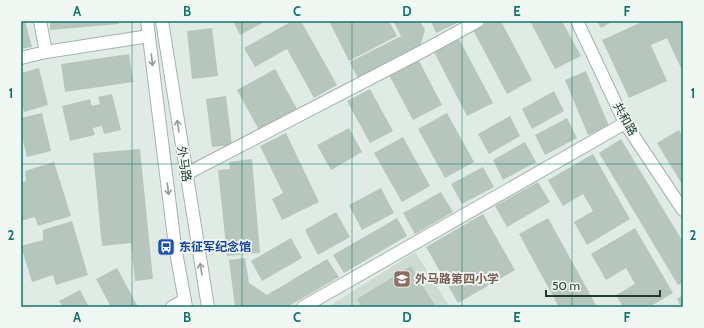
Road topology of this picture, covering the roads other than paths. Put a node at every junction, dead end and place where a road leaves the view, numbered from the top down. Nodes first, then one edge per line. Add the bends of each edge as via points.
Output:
1 (40, 21) edge
2 (147, 21) edge
3 (162, 21) edge
4 (478, 21) edge
5 (577, 21) edge
6 (149, 36) junction
7 (46, 52) junction
8 (21, 58) edge
9 (625, 123) junction
10 (186, 174) junction
11 (683, 210) edge
12 (186, 304) edge
13 (172, 307) edge
14 (208, 307) edge
15 (303, 307) edge

1 - 7 street
2 - 6 street, 外马路
10 -> 3 street, 外马路
4 - 10 street
5 - 9 street, 共和路
6 - 7 street
6 -> 12 street, 外马路 via 175,246
7 - 8 street
9 - 11 street, 共和路
9 - 15 street
14 -> 10 street, 外马路
12 - 13 street

